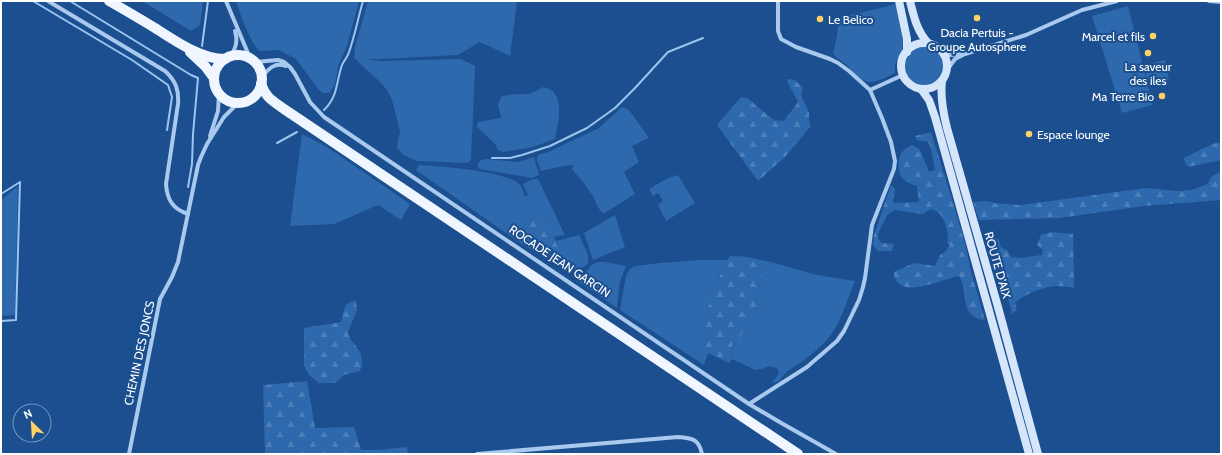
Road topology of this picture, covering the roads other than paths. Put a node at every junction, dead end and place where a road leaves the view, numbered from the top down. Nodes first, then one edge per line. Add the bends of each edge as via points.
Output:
1 (48, 1) edge
2 (109, 1) edge
3 (226, 1) edge
4 (778, 1) edge
5 (899, 1) edge
6 (910, 1) edge
7 (1117, 1) edge
8 (1209, 1) edge
9 (1221, 2) edge
10 (1098, 3) edge
11 (232, 17) junction
12 (179, 43) junction
13 (929, 44) junction
14 (941, 51) junction
15 (907, 52) junction
16 (965, 54) junction
17 (228, 57) junction
18 (252, 60) junction
19 (290, 67) junction
20 (947, 70) junction
21 (903, 75) junction
22 (214, 78) junction
23 (261, 80) junction
24 (942, 81) junction
25 (921, 89) junction
26 (870, 90) junction
27 (219, 94) junction
28 (243, 102) junction
29 (284, 109) junction
30 (207, 144) junction
31 (188, 214) junction
32 (750, 404) junction
33 (129, 454) edge
34 (477, 454) edge
35 (702, 454) edge
36 (798, 454) edge
37 (836, 454) edge
38 (1029, 454) edge
39 (1038, 454) edge

1 - 31 street via 165,71 175,82 178,104 166,184 168,198 175,208
2 - 12 main road
3 - 11 street
4 - 26 street via 778,31 781,39 796,48 838,63
5 - 15 main road via 907,39
6 - 13 main road via 916,26
7 - 10 street
8 - 9 street
10 - 16 street via 1026,35
11 - 17 street via 237,41
11 - 18 street
12 - 17 main road via 207,56 219,59
12 - 22 main road via 206,66
13 - 14 main road
13 - 15 main road via 913,46
14 - 16 street via 949,55
14 - 20 main road via 947,63
15 - 21 main road via 902,59
16 - 20 street via 955,59
17 - 18 main road via 238,55
17 - 22 main road via 217,67
18 - 19 street via 278,60
18 - 23 main road via 261,71
19 - 23 street via 273,66
19 - 32 street, ROCADE JEAN GARCIN via 310,102 324,117
20 - 24 main road
21 - 25 main road via 910,84
21 - 26 street
22 - 27 main road
23 - 28 main road via 258,91
23 - 29 main road via 264,93
24 - 25 main road via 932,88
24 - 39 main road, ROUTE D'AIX via 942,104 947,128
25 - 38 main road, ROUTE D'AIX via 929,100 935,117
26 - 32 street via 891,142 895,161 872,225 865,278 859,300 837,341 807,367
27 - 28 main road via 232,102
27 - 30 street, CHEMIN DES JONCS via 217,116
28 - 29 main road via 265,100
28 - 30 street, CHEMIN DES JONCS via 224,118
29 - 36 main road
30 - 31 street, CHEMIN DES JONCS via 198,165
31 - 33 street, CHEMIN DES JONCS via 175,271 160,298
32 - 37 street, ROCADE JEAN GARCIN
34 - 35 street via 678,437 694,439

